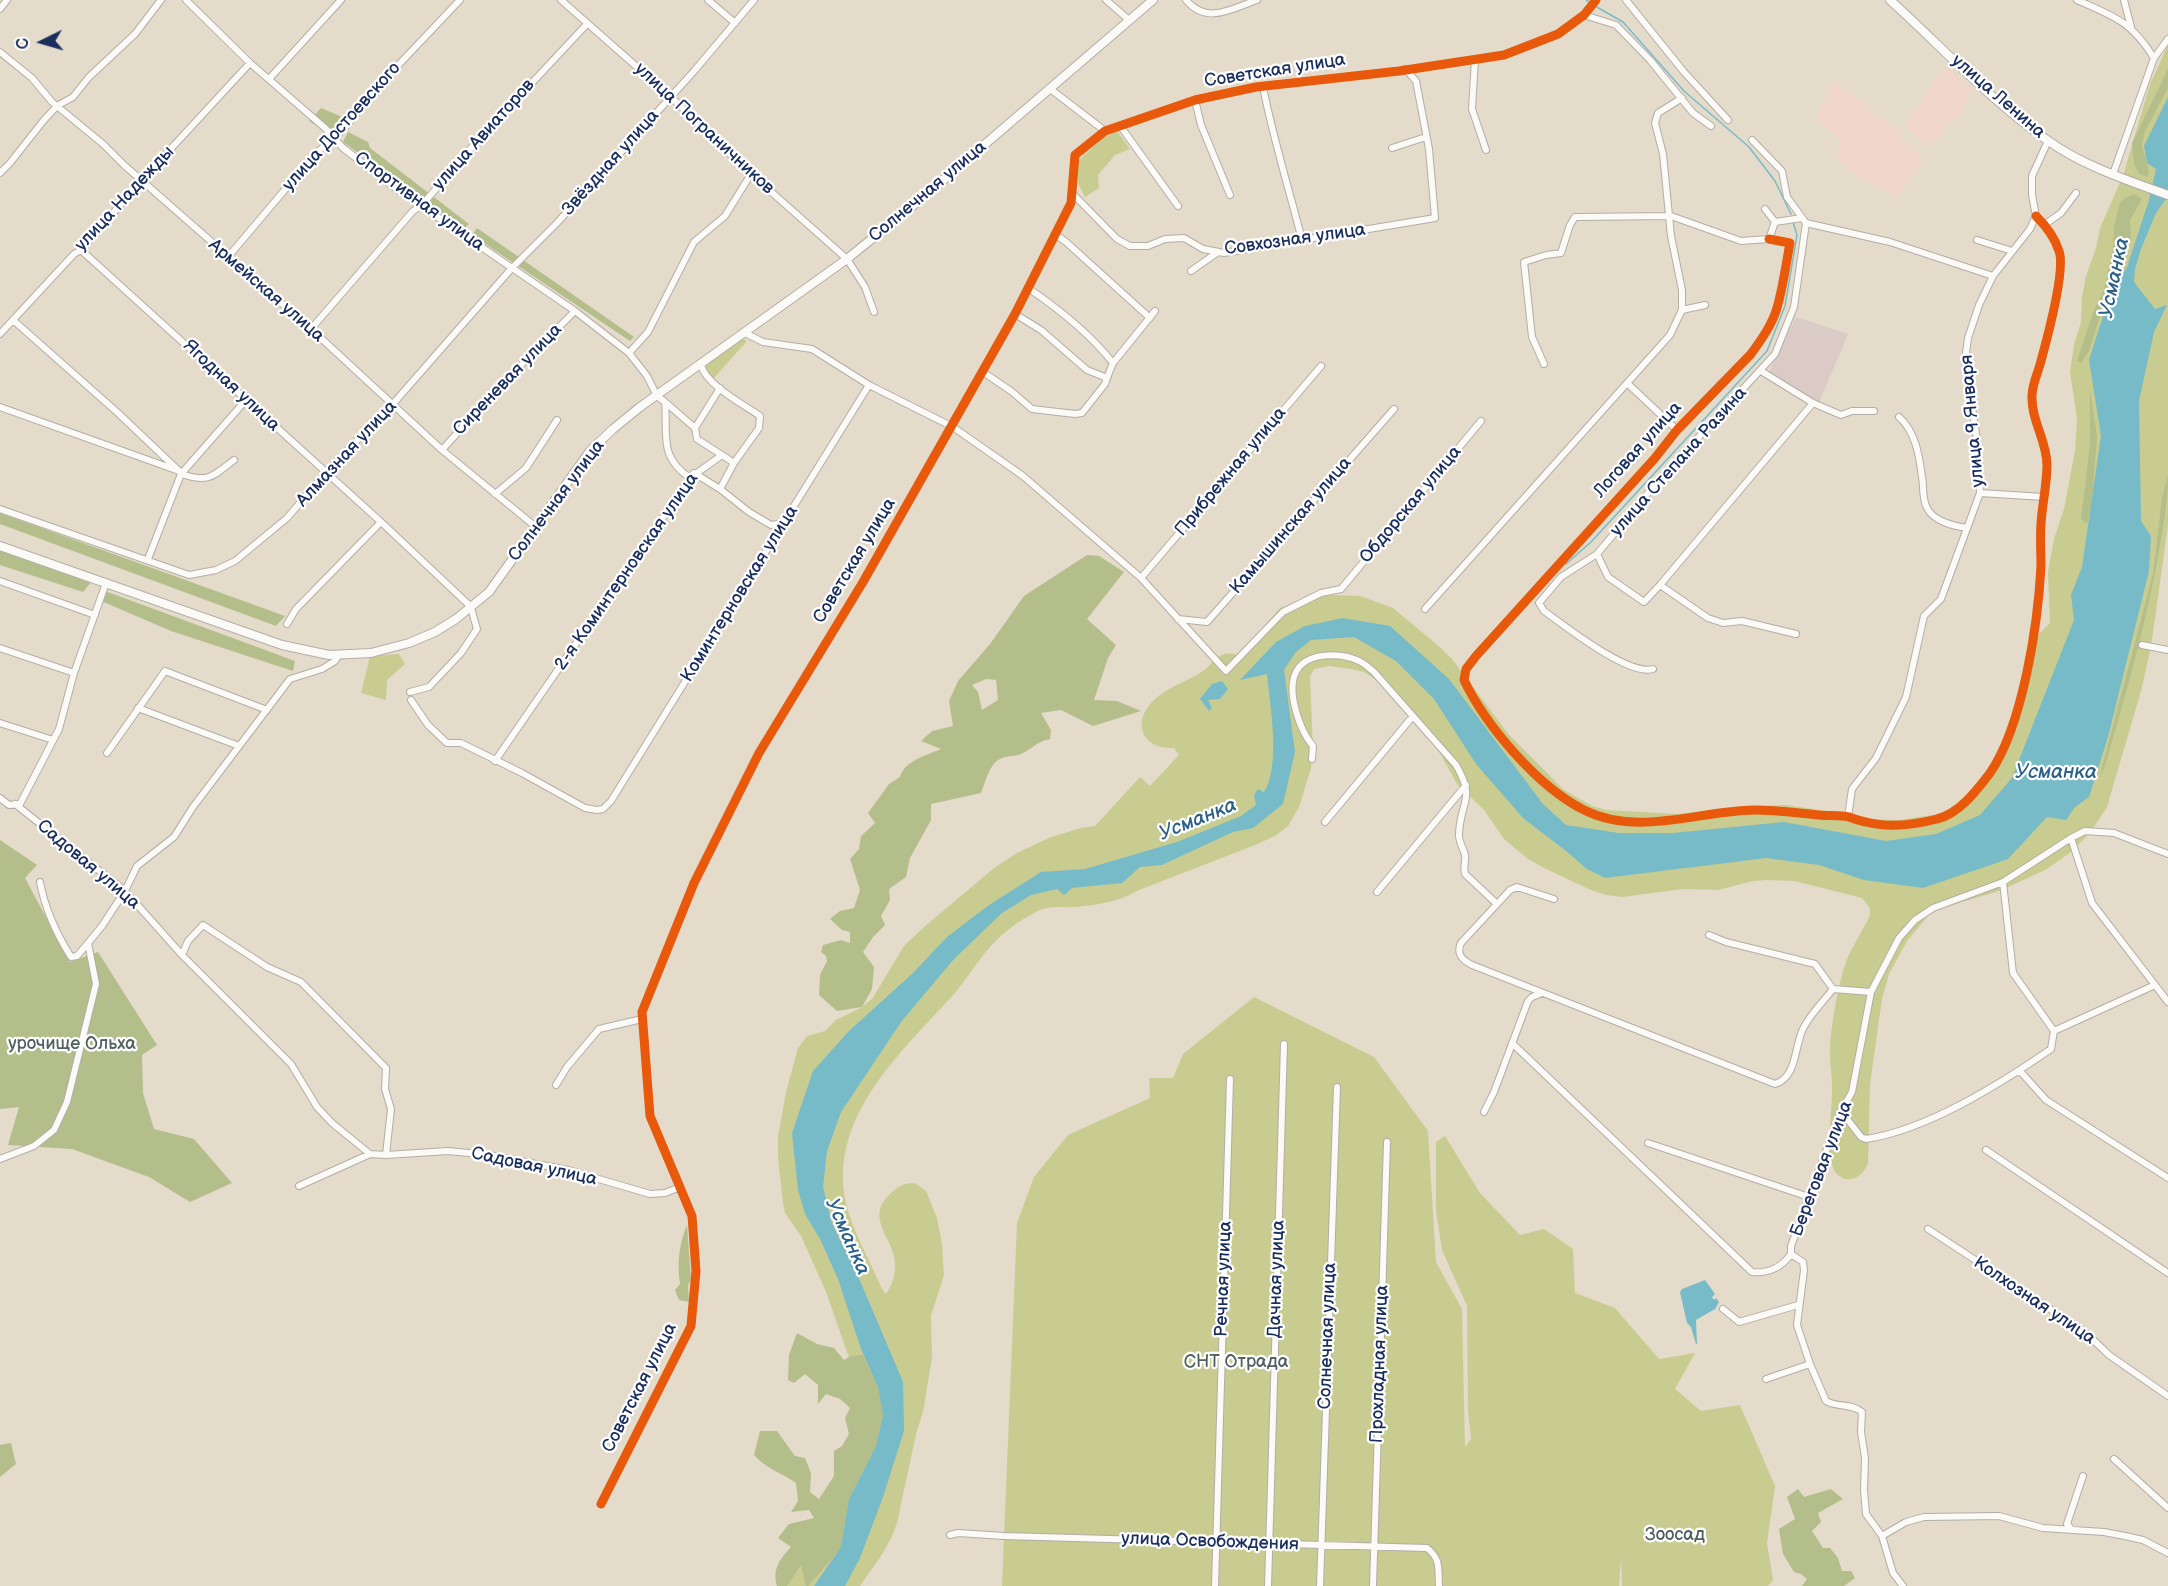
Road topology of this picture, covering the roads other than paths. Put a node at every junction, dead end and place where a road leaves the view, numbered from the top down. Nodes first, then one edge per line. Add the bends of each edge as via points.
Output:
1 (8, 0) edge
2 (161, 0) edge
3 (186, 0) edge
4 (340, 0) edge
5 (460, 0) edge
6 (561, 0) edge
7 (708, 0) edge
8 (754, 0) edge
9 (1106, 0) edge
10 (1153, 0) edge
11 (1186, 0) edge
12 (1257, 0) edge
13 (1596, 0) edge
14 (1626, 0) edge
15 (1890, 0) edge
16 (2077, 0) edge
17 (2124, 0) edge
18 (0, 9) edge
19 (1584, 15) junction
20 (1129, 20) junction
21 (735, 23) junction
22 (588, 24) junction
23 (2131, 27) junction
24 (2168, 39) edge
25 (0, 52) edge
26 (1475, 59) junction
27 (2154, 60) junction
28 (250, 63) junction
29 (1420, 68) junction
30 (1405, 69) junction
31 (269, 79) junction
32 (1416, 81) junction
33 (1263, 87) junction
34 (1049, 88) junction
35 (671, 97) junction
36 (1682, 98) junction
37 (1195, 100) junction
38 (57, 106) junction
39 (1728, 120) dead end
40 (1711, 126) dead end
41 (1121, 127) junction
42 (1105, 131) junction
43 (1426, 137) junction
44 (333, 138) junction
45 (1752, 140) dead end
46 (2048, 141) junction
47 (1392, 148) dead end
48 (1486, 150) dead end
49 (0, 173) edge
50 (751, 174) junction
51 (2116, 175) junction
52 (142, 180) junction
53 (1072, 193) junction
54 (2076, 193) dead end
55 (1230, 195) dead end
56 (2168, 195) edge
57 (422, 206) junction
58 (1178, 206) dead end
59 (1765, 210) dead end
60 (1671, 216) junction
61 (2036, 216) junction
62 (1804, 221) junction
63 (1775, 222) junction
64 (2044, 225) junction
65 (1055, 234) junction
66 (1769, 239) junction
67 (1302, 240) junction
68 (1977, 240) dead end
69 (1203, 249) junction
70 (81, 250) junction
71 (1218, 252) junction
72 (2012, 252) junction
73 (228, 257) junction
74 (847, 259) junction
75 (1204, 262) junction
76 (511, 269) junction
77 (1191, 271) dead end
78 (1993, 276) junction
79 (1028, 288) junction
80 (1705, 305) dead end
81 (1682, 310) junction
82 (575, 311) junction
83 (1155, 311) dead end
84 (874, 312) dead end
85 (1015, 314) junction
86 (1150, 318) junction
87 (13, 320) junction
88 (311, 329) junction
89 (744, 333) junction
90 (0, 334) edge
91 (629, 353) junction
92 (1113, 363) junction
93 (1544, 364) dead end
94 (701, 365) junction
95 (1321, 366) dead end
96 (1761, 371) junction
97 (983, 372) junction
98 (1107, 378) junction
99 (1627, 383) junction
100 (868, 385) junction
101 (720, 388) junction
102 (657, 396) junction
103 (246, 400) junction
104 (665, 402) junction
105 (1813, 403) junction
106 (392, 405) junction
107 (0, 407) edge
108 (1394, 409) dead end
109 (1874, 411) dead end
110 (1899, 417) dead end
111 (557, 420) dead end
112 (1481, 421) dead end
113 (953, 427) junction
114 (695, 428) junction
115 (1677, 430) junction
116 (442, 450) junction
117 (722, 454) junction
118 (234, 460) dead end
119 (734, 463) junction
120 (180, 473) junction
121 (327, 474) junction
122 (692, 475) junction
123 (720, 489) junction
124 (1980, 493) junction
125 (495, 494) junction
126 (2044, 496) junction
127 (0, 509) edge
128 (381, 522) junction
129 (784, 523) junction
130 (536, 527) junction
131 (1967, 528) junction
132 (0, 546) edge
133 (1597, 554) junction
134 (148, 559) junction
135 (1141, 578) junction
136 (0, 581) edge
137 (106, 583) junction
138 (1660, 585) junction
139 (471, 608) junction
140 (1425, 609) dead end
141 (95, 615) junction
142 (1177, 619) junction
143 (287, 624) dead end
144 (1796, 634) dead end
145 (2142, 645) dead end
146 (0, 648) edge
147 (2168, 650) edge
148 (338, 656) junction
149 (1653, 669) dead end
150 (74, 673) junction
151 (410, 692) dead end
152 (411, 700) dead end
153 (138, 708) junction
154 (267, 710) junction
155 (1413, 716) junction
156 (0, 723) edge
157 (53, 740) junction
158 (239, 746) junction
159 (107, 753) dead end
160 (1312, 759) dead end
161 (495, 761) junction
162 (1466, 785) junction
163 (0, 798) edge
164 (15, 804) junction
165 (1848, 817) junction
166 (1325, 822) dead end
167 (2071, 838) junction
168 (2168, 854) edge
169 (40, 882) dead end
170 (2003, 882) junction
171 (125, 891) junction
172 (1377, 892) dead end
173 (1554, 899) dead end
174 (1497, 904) junction
175 (1709, 935) dead end
176 (88, 942) junction
177 (182, 955) junction
178 (2155, 985) junction
179 (1833, 989) junction
180 (1871, 992) junction
181 (1542, 993) junction
182 (2168, 1002) edge
183 (642, 1019) junction
184 (2054, 1031) junction
185 (1512, 1043) junction
186 (1284, 1044) dead end
187 (2020, 1071) junction
188 (1230, 1079) dead end
189 (556, 1084) dead end
190 (1336, 1087) dead end
191 (1841, 1111) junction
192 (1484, 1112) dead end
193 (1387, 1142) dead end
194 (1648, 1143) dead end
195 (1986, 1150) dead end
196 (370, 1154) junction
197 (386, 1155) junction
198 (0, 1159) edge
199 (2168, 1178) edge
200 (299, 1186) dead end
201 (680, 1187) junction
202 (1809, 1197) junction
203 (1928, 1229) dead end
204 (1791, 1254) junction
205 (2168, 1273) edge
206 (1798, 1305) junction
207 (1723, 1309) dead end
208 (1810, 1364) junction
209 (1766, 1379) dead end
210 (2168, 1396) edge
211 (2114, 1459) dead end
212 (2083, 1476) dead end
213 (601, 1504) dead end
214 (2168, 1508) edge
215 (2072, 1530) junction
216 (950, 1535) dead end
217 (1882, 1536) junction
218 (1216, 1542) junction
219 (1269, 1543) junction
220 (1322, 1545) junction
221 (1374, 1546) junction
222 (2168, 1553) edge
223 (1215, 1586) edge
224 (1268, 1586) edge
225 (1320, 1586) edge
226 (1373, 1586) edge
227 (1439, 1586) edge
228 (1904, 1586) edge

1 - 18 street
2 - 38 street via 135,34 73,97
3 - 28 street, Спортивная улица
4 - 31 street
5 - 44 street, улица Достоевского
6 - 22 street, улица Пограничников
7 - 21 street
8 - 21 street, Звёздная улица
9 - 20 street
10 - 20 street, Солнечная улица
11 - 12 street via 1197,11 1213,15
13 - 19 street, Советская улица
14 - 39 street
15 - 46 main road, улица Ленина via 1987,91
16 - 23 street
17 - 23 street
19 - 26 street, Советская улица via 1558,34 1504,55
19 - 36 street via 1616,25
20 - 34 street, Солнечная улица
21 - 35 street, Звёздная улица
22 - 35 street, улица Пограничников
22 - 57 street, улица Авиаторов
23 - 27 street
24 - 27 street
25 - 38 street, Армейская улица via 32,78
26 - 29 street, Советская улица
26 - 48 street via 1472,109
27 - 51 street
28 - 31 street, Спортивная улица
28 - 52 street, улица Надежды
29 - 30 street, Советская улица
29 - 32 street
30 - 32 street
30 - 33 street, Советская улица
31 - 44 street, Спортивная улица
32 - 43 street
33 - 37 street, Советская улица
33 - 67 street
34 - 42 street
34 - 74 street, Солнечная улица
35 - 50 street, улица Пограничников
35 - 76 street, Звёздная улица via 557,224
36 - 40 street via 1693,113
36 - 60 street via 1658,113 1655,123
37 - 41 street, Советская улица
37 - 55 street via 1201,125
38 - 49 street
38 - 52 street, Армейская улица
41 - 42 street, Советская улица
41 - 58 street
42 - 53 street, Советская улица via 1075,155
43 - 47 street
43 - 67 street, Совхозная улица via 1435,218
44 - 57 street, Спортивная улица
44 - 73 street, улица Достоевского
45 - 62 street via 1782,171 1787,197
46 - 51 main road, улица Ленина
46 - 61 street via 2032,176
50 - 74 street, улица Пограничников
50 - 91 street via 725,216 694,242 648,332
51 - 56 main road, улица Ленина
52 - 70 street, улица Надежды
52 - 73 street, Армейская улица
53 - 65 street, Советская улица
53 - 69 street, Совхозная улица via 1117,239 1130,246 1184,238
54 - 64 street via 2061,213
57 - 76 street, Спортивная улица
57 - 88 street, улица Авиаторов via 413,211
59 - 63 street
60 - 66 street via 1741,241
60 - 81 street
60 - 93 street via 1575,217 1561,253 1524,262 1532,337
61 - 64 street
61 - 72 street, улица 9 Января
62 - 63 street
62 - 78 street via 1890,242
62 - 96 street, улица Степана Разина via 1794,307 1775,354
63 - 66 street
64 - 126 street via 2060,251 2061,268 2032,392 2032,408 2047,462
65 - 79 street, Советская улица
65 - 86 street
66 - 115 street, Логовая улица via 1790,243 1777,309 1768,329 1751,354
67 - 71 street, Совхозная улица
68 - 72 street
69 - 71 street, Совхозная улица
69 - 75 street
70 - 87 street, улица Надежды
70 - 103 street, Ягодная улица
71 - 75 street
72 - 78 street, улица 9 Января
73 - 88 street, Армейская улица
74 - 84 street, улица Пограничников via 865,287
74 - 89 street, Солнечная улица
75 - 77 street
76 - 82 street, Спортивная улица
76 - 106 street, Алмазная улица
78 - 124 street, улица 9 Января via 1979,305 1965,360
79 - 85 street, Советская улица
79 - 92 street
80 - 81 street
81 - 99 street via 1670,335
82 - 91 street, Спортивная улица
82 - 116 street, Сиреневая улица
83 - 86 street
85 - 97 street, Советская улица
85 - 98 street via 1088,370
86 - 92 street
87 - 90 street, улица Надежды
87 - 120 street
88 - 106 street, Армейская улица
89 - 94 street, Солнечная улица
89 - 100 street via 763,342 812,349
91 - 102 street, Спортивная улица
92 - 98 street
94 - 101 street
94 - 102 street, Солнечная улица
95 - 135 street, Прибрежная улица
96 - 105 street, улица Степана Разина
96 - 133 street, улица Степана Разина via 1653,487
97 - 98 street via 1032,409 1075,414 1082,412
97 - 113 street, Советская улица
99 - 115 street
99 - 140 street
100 - 113 street
100 - 129 street, Коминтерновская улица
101 - 114 street
101 - 119 street via 760,416 759,428
102 - 104 street
102 - 130 street, Солнечная улица via 625,418 590,451
103 - 120 street
103 - 121 street, Ягодная улица
104 - 114 street
104 - 122 street via 669,458 676,468
105 - 109 street, улица Степана Разина via 1840,415
105 - 138 street, улица Степана Разина
106 - 116 street, Армейская улица
106 - 121 street, Алмазная улица
107 - 120 street
108 - 142 street, Камышинская улица via 1207,622
110 - 131 street via 1906,423 1918,450 1928,510 1948,525
111 - 125 street via 526,468
112 - 142 street, Обдорская улица via 1341,589 1321,593 1283,612 1226,671
113 - 135 street via 1023,476
113 - 183 street, Советская улица via 759,753 694,883
114 - 117 street via 697,439
115 - 165 street, Логовая улица via 1476,656 1464,680 1502,739 1555,792 1585,811 1626,823 1751,810
116 - 125 street, Армейская улица
117 - 119 street
117 - 122 street, 2-я Коминтерновская улица
118 - 120 street via 206,479
119 - 123 street
120 - 134 street
121 - 128 street, Ягодная улица
121 - 134 street, Алмазная улица via 287,518 235,561 216,570 189,575
122 - 123 street
122 - 161 street, 2-я Коминтерновская улица
123 - 129 street via 771,525
124 - 126 street
124 - 131 street, улица 9 Января
125 - 130 street, Армейская улица
126 - 165 street via 2035,624 2019,706 1992,770 1976,791 1941,818 1892,826
127 - 134 street, Алмазная улица
128 - 139 street, Ягодная улица
128 - 143 street via 296,609
129 - 161 street, Коминтерновская улица via 603,809 585,808
130 - 139 street, Солнечная улица via 489,592
131 - 165 street, улица 9 Января via 1941,600 1924,616 1905,697 1876,758 1852,789
132 - 137 street, Солнечная улица
133 - 138 street, улица Степана Разина via 1608,576 1644,602
133 - 149 street, улица Степана Разина via 1561,577 1539,603 1544,611 1595,647 1625,663
135 - 142 street
136 - 141 street
137 - 141 street
137 - 148 street, Солнечная улица via 282,645
138 - 144 street via 1708,618 1723,623 1742,621
139 - 148 street, Солнечная улица via 435,632 409,643 388,650
139 - 151 street via 477,629 461,653 429,687
141 - 150 street
145 - 147 street
146 - 150 street
148 - 154 street via 322,669 290,679
150 - 157 street
152 - 161 street via 428,725 447,743 461,743
153 - 154 street via 165,671
153 - 158 street
153 - 159 street
154 - 158 street
155 - 160 street via 1361,662 1346,656 1314,658 1296,671 1293,682 1298,719 1313,746
155 - 162 street via 1456,765
155 - 166 street
156 - 157 street
157 - 164 street via 20,804
158 - 171 street via 174,837 137,866
162 - 172 street
162 - 174 street via 1459,834 1465,874
163 - 164 street, Садовая улица via 9,805
164 - 171 street, Садовая улица
167 - 168 street, Береговая улица via 2085,831 2114,833
167 - 170 street, Береговая улица
167 - 178 street via 2092,903
169 - 176 street via 54,928 71,957 77,956
170 - 180 street, Береговая улица via 1933,908 1915,920 1899,938
170 - 184 street via 2013,973
171 - 176 street
171 - 177 street, Садовая улица
173 - 174 street via 1517,887
174 - 181 street via 1461,943 1459,954 1472,965
175 - 179 street via 1815,964
176 - 198 street via 96,984 68,1102 54,1130 34,1146
177 - 196 street, Садовая улица via 291,1064 317,1107 332,1123
177 - 197 street via 188,941 203,925 267,967 302,982 386,1068 385,1089 391,1109
178 - 182 street
178 - 184 street
179 - 180 street
179 - 181 street via 1803,1027 1787,1076 1775,1084
180 - 191 street, Береговая улица via 1852,1092
181 - 185 street via 1528,1001
183 - 189 street via 599,1029
183 - 201 street, Советская улица via 650,1116
184 - 187 street via 2051,1050
185 - 192 street
185 - 204 street via 1752,1272 1784,1264
186 - 219 street, Дачная улица
187 - 191 street via 1916,1125 1876,1137 1861,1137
187 - 199 street via 2046,1100
188 - 218 street, Речная улица
190 - 220 street, Солнечная улица
191 - 202 street, Береговая улица
193 - 221 street, Прохладная улица
194 - 202 street
195 - 205 street
196 - 197 street, Садовая улица
196 - 200 street, Садовая улица
197 - 201 street, Садовая улица via 448,1151 489,1155 568,1170 650,1194
201 - 213 street, Советская улица via 692,1216 696,1271 691,1326
202 - 204 street, Береговая улица
203 - 210 street, Колхозная улица via 2085,1332 2109,1355
204 - 206 street, Береговая улица via 1803,1262
206 - 207 street via 1739,1322
206 - 208 street, Береговая улица via 1797,1325
208 - 209 street
208 - 217 street via 1826,1401 1856,1406 1862,1412 1866,1514
211 - 214 street
212 - 215 street via 2067,1524
215 - 217 street via 2043,1528 1999,1516 1924,1517
215 - 222 street via 2143,1540
216 - 218 street, улица Освобождения
217 - 228 street via 1893,1573
218 - 219 street, улица Освобождения
218 - 223 street, Речная улица
219 - 220 street, улица Освобождения
219 - 224 street, Дачная улица
220 - 221 street, улица Освобождения
220 - 225 street, Солнечная улица
221 - 226 street, Прохладная улица
221 - 227 street, улица Освобождения via 1427,1548 1438,1563

